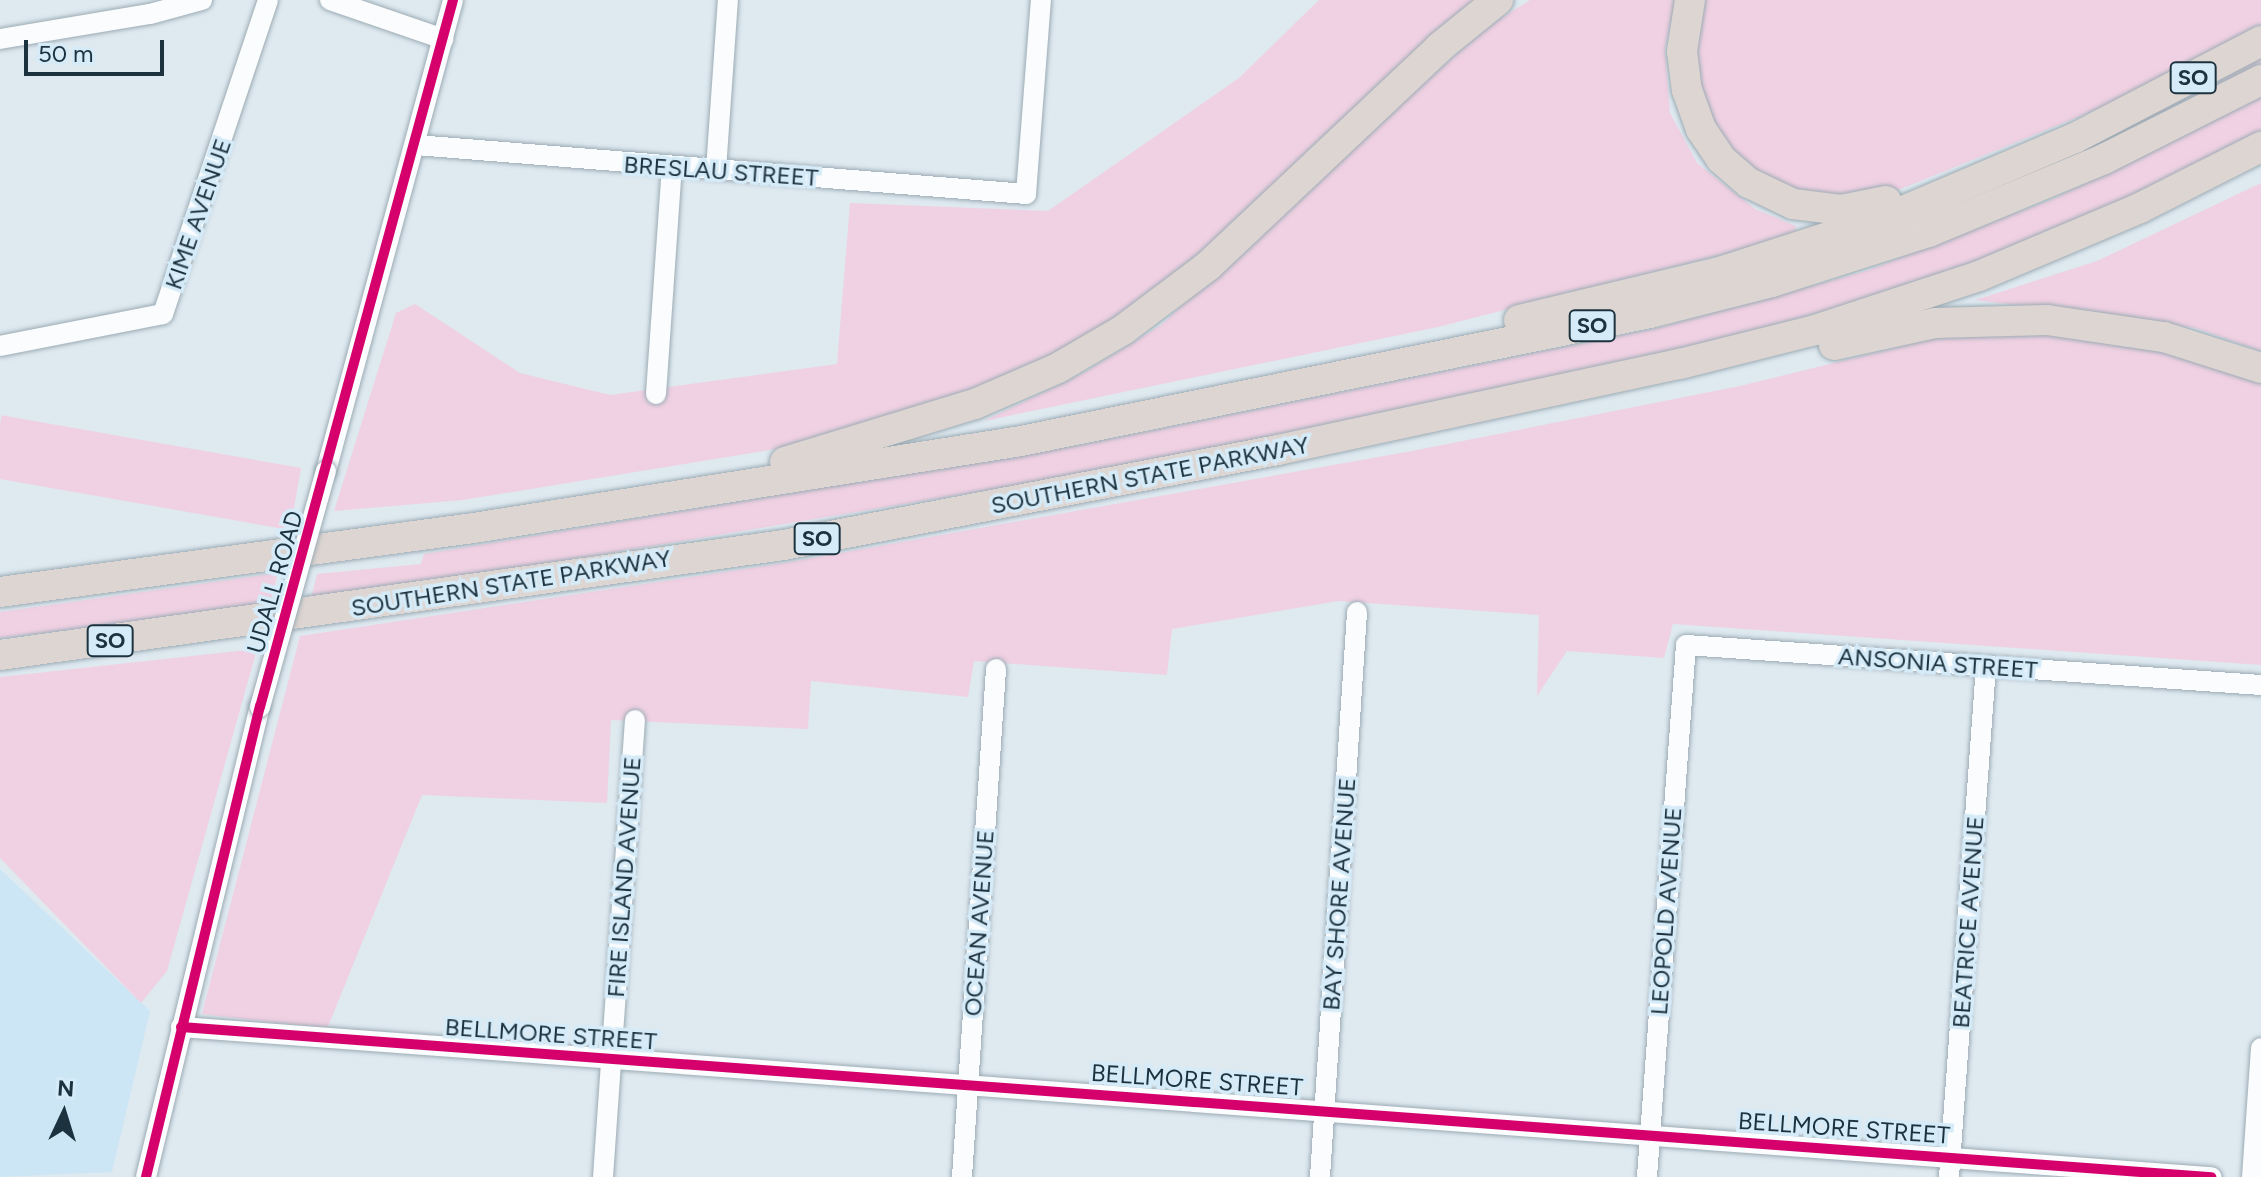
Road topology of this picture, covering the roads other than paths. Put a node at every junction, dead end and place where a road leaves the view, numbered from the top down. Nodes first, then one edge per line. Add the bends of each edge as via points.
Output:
1 (202, 0) edge
2 (268, 0) edge
3 (330, 0) edge
4 (453, 0) edge
5 (728, 0) edge
6 (1041, 0) edge
7 (1498, 0) edge
8 (1690, 0) edge
9 (0, 39) edge
10 (443, 39) junction
11 (2261, 41) edge
12 (2261, 80) edge
13 (2125, 114) junction
14 (416, 145) junction
15 (2261, 147) edge
16 (672, 167) junction
17 (716, 170) junction
18 (0, 346) edge
19 (2261, 368) edge
20 (1647, 371) junction
21 (656, 394) dead end
22 (889, 460) junction
23 (684, 495) junction
24 (0, 592) edge
25 (1357, 612) dead end
26 (1686, 645) joint
27 (0, 655) edge
28 (1986, 666) junction
29 (996, 669) dead end
30 (2261, 685) edge
31 (635, 720) dead end
32 (181, 1027) junction
33 (2261, 1048) edge
34 (611, 1059) junction
35 (968, 1084) junction
36 (1324, 1109) junction
37 (1650, 1134) junction
38 (1950, 1167) edge
39 (146, 1177) edge
40 (603, 1177) edge
41 (962, 1177) edge
42 (1320, 1177) edge
43 (1647, 1177) edge
44 (2211, 1177) edge
45 (2252, 1177) edge

1 - 9 street
2 - 18 street, KIME AVENUE via 163,314 110,329
3 - 10 street
4 - 10 street, UDALL ROAD
5 - 17 street
6 - 17 street, BRESLAU STREET via 1026,194
7 - 23 highway via 1440,47 1208,266 1102,343 1032,381 947,415
8 - 13 highway via 1682,61 1701,129 1735,173 1793,204 1825,210 1877,204
10 - 14 street, UDALL ROAD
11 - 13 highway, SO
12 - 22 highway, SO via 2019,197 1885,248 1761,285 1241,399
13 - 22 highway, SO via 1936,199 1709,275 1018,426
14 - 16 street, BRESLAU STREET
14 - 32 street, UDALL ROAD, bridge via 260,707
15 - 20 highway, SOUTHERN STATE PARKWAY / SO via 2119,218 1948,287 1815,330
16 - 17 street, BRESLAU STREET
16 - 21 street
19 - 20 highway via 2140,332 1990,319 1896,329 1781,359
20 - 27 highway, SOUTHERN STATE PARKWAY / SO via 1278,450 784,545
22 - 23 highway, SO
23 - 24 highway, SO
25 - 36 street, BAY SHORE AVENUE
26 - 28 street, ANSONIA STREET
26 - 37 street, LEOPOLD AVENUE
28 - 30 street, ANSONIA STREET
28 - 38 street, BEATRICE AVENUE
29 - 35 street, OCEAN AVENUE
31 - 34 street, FIRE ISLAND AVENUE
32 - 34 street, BELLMORE STREET
32 - 39 street, UDALL ROAD
33 - 45 street
34 - 35 street, BELLMORE STREET
34 - 40 street, FIRE ISLAND AVENUE
35 - 36 street, BELLMORE STREET
35 - 41 street, OCEAN AVENUE
36 - 37 street, BELLMORE STREET
36 - 42 street, BAY SHORE AVENUE
37 - 38 street, BELLMORE STREET
37 - 43 street, LEOPOLD AVENUE
38 - 44 street, BELLMORE STREET

